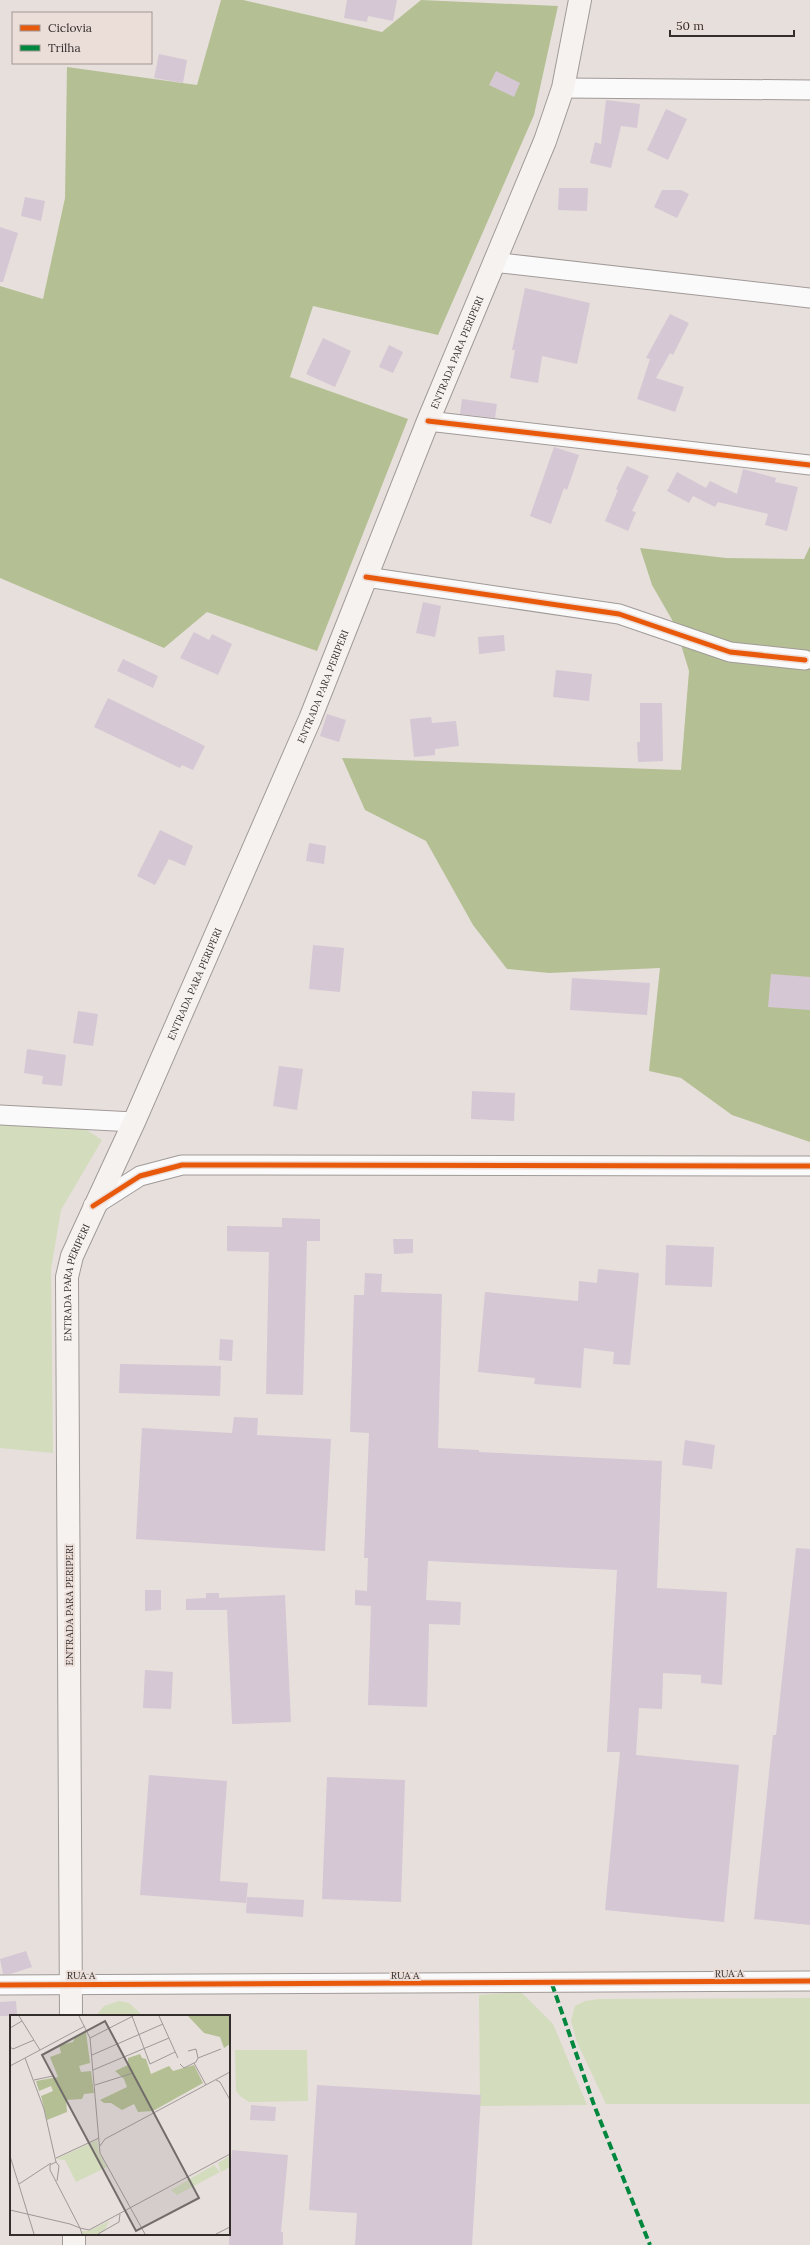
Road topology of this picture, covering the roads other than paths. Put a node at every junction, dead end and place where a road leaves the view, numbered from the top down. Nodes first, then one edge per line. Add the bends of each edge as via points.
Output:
1 (580, 0) edge
2 (563, 88) junction
3 (810, 90) edge
4 (493, 262) junction
5 (810, 298) edge
6 (428, 421) junction
7 (810, 465) edge
8 (366, 577) junction
9 (805, 660) dead end
10 (0, 1115) edge
11 (134, 1122) junction
12 (810, 1166) edge
13 (93, 1206) junction
14 (810, 1981) edge
15 (70, 1984) junction
16 (0, 1985) edge
17 (71, 2015) edge

1 - 2 main road, ENTRADA PARA PERIPERI
2 - 3 street
2 - 4 main road, ENTRADA PARA PERIPERI via 545,141
4 - 5 street
4 - 6 main road, ENTRADA PARA PERIPERI
6 - 7 street
6 - 8 main road, ENTRADA PARA PERIPERI
8 - 9 street via 619,614 730,652
8 - 11 main road, ENTRADA PARA PERIPERI via 310,719
10 - 11 street
11 - 13 main road, ENTRADA PARA PERIPERI
12 - 13 street via 182,1165 140,1176
13 - 15 main road, ENTRADA PARA PERIPERI via 72,1256 67,1278
14 - 15 street, RUA A
15 - 16 street, RUA A
15 - 17 main road, ENTRADA PARA PERIPERI

